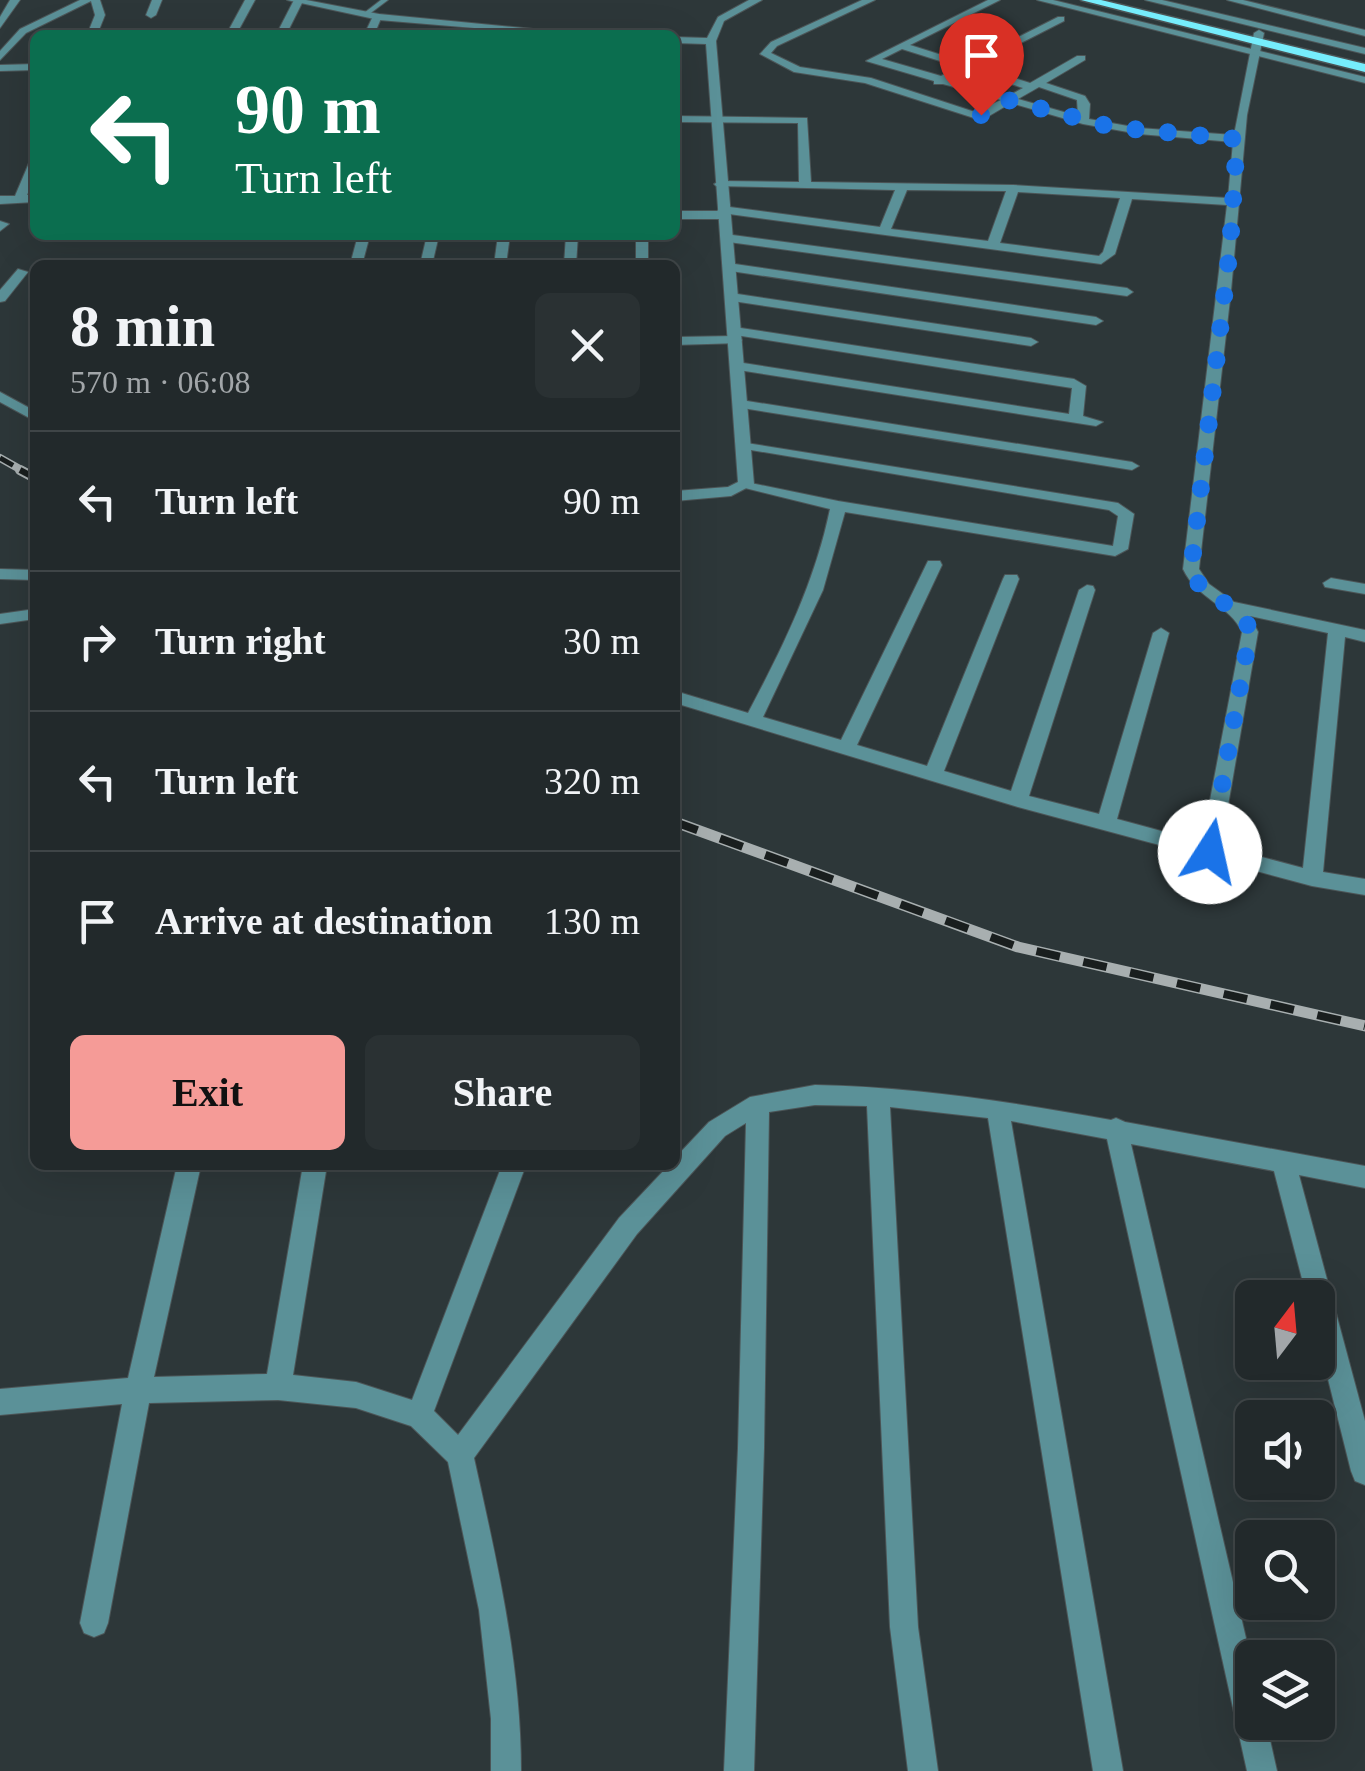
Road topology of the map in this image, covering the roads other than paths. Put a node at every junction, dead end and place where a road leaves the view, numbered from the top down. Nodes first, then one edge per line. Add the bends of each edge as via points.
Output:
1 (15, 0) edge
2 (87, 0) edge
3 (95, 0) edge
4 (157, 0) edge
5 (250, 0) edge
6 (295, 0) edge
7 (385, 0) edge
8 (757, 0) edge
9 (870, 0) edge
10 (996, 0) edge
11 (1042, 0) edge
12 (1087, 0) edge
13 (1122, 0) edge
14 (1150, 0) edge
15 (1211, 0) edge
16 (1232, 0) edge
17 (1187, 12) junction
18 (151, 14) dead end
19 (371, 15) junction
20 (1061, 19) dead end
21 (0, 26) edge
22 (94, 30) edge
23 (233, 30) edge
24 (283, 30) edge
25 (370, 30) edge
26 (481, 30) edge
27 (23, 31) junction
28 (1365, 33) edge
29 (680, 40) edge
30 (711, 41) junction
31 (1256, 42) junction
32 (902, 46) junction
33 (1362, 54) edge
34 (0, 57) edge
35 (1081, 58) dead end
36 (873, 60) junction
37 (969, 67) junction
38 (6, 68) edge
39 (1365, 68) edge
40 (837, 76) junction
41 (943, 80) junction
42 (1365, 80) edge
43 (0, 84) edge
44 (1034, 85) junction
45 (914, 94) junction
46 (1008, 100) junction
47 (716, 118) junction
48 (680, 119) edge
49 (1083, 121) junction
50 (1237, 139) junction
51 (30, 174) edge
52 (720, 184) junction
53 (805, 185) junction
54 (903, 186) junction
55 (1014, 188) junction
56 (1127, 195) junction
57 (30, 198) edge
58 (19, 199) junction
59 (0, 200) edge
60 (1231, 202) junction
61 (723, 212) junction
62 (680, 215) edge
63 (884, 231) junction
64 (725, 238) junction
65 (993, 246) junction
66 (728, 267) junction
67 (22, 272) dead end
68 (1127, 292) dead end
69 (731, 297) junction
70 (0, 298) edge
71 (1096, 321) dead end
72 (734, 336) junction
73 (680, 341) edge
74 (1031, 342) dead end
75 (737, 366) junction
76 (0, 396) edge
77 (741, 404) junction
78 (30, 414) edge
79 (1076, 419) junction
80 (1096, 422) dead end
81 (745, 445) junction
82 (1132, 466) dead end
83 (746, 484) junction
84 (680, 496) edge
85 (838, 506) junction
86 (934, 565) dead end
87 (0, 574) edge
88 (30, 576) edge
89 (1010, 579) dead end
90 (1331, 583) dead end
91 (1365, 589) edge
92 (1088, 590) dead end
93 (1224, 604) junction
94 (30, 615) edge
95 (0, 618) edge
96 (1337, 630) junction
97 (1160, 633) dead end
98 (1365, 636) edge
99 (680, 699) edge
100 (752, 722) junction
101 (846, 749) junction
102 (933, 775) junction
103 (1018, 800) junction
104 (1106, 823) junction
105 (1210, 852) junction
106 (1312, 878) junction
107 (1365, 887) edge
108 (878, 1096) junction
109 (758, 1104) junction
110 (998, 1109) junction
111 (1116, 1128) junction
112 (1283, 1160) junction
113 (680, 1169) edge
114 (188, 1170) edge
115 (314, 1170) edge
116 (512, 1170) edge
117 (679, 1170) edge
118 (1365, 1177) edge
119 (278, 1388) junction
120 (138, 1390) junction
121 (0, 1402) edge
122 (419, 1415) junction
123 (460, 1455) junction
124 (1365, 1472) edge
125 (94, 1623) dead end
126 (506, 1771) edge
127 (739, 1771) edge
128 (922, 1771) edge
129 (1108, 1771) edge
130 (1262, 1771) edge

1 - 21 street
2 - 27 street
3 - 22 street via 100,15
4 - 18 street
5 - 23 street
6 - 19 street
6 - 24 street
7 - 19 lane
8 - 30 street via 721,16
9 - 40 street via 764,51 786,66
10 - 32 street
11 - 31 street
12 - 31 main road
13 - 17 main road
14 - 17 street
15 - 17 street
16 - 28 street
17 - 31 main road
17 - 33 street
19 - 25 street
19 - 26 street
20 - 37 street
21 - 27 street
27 - 34 street
29 - 30 street
30 - 47 street
31 - 33 main road
31 - 39 main road
31 - 42 street
31 - 50 street
32 - 36 street
32 - 37 street
35 - 44 street
36 - 40 street
36 - 41 street
37 - 41 street
37 - 44 street
38 - 43 street
40 - 45 street
41 - 45 street
41 - 46 street
44 - 46 street
44 - 49 street via 1081,98
45 - 46 street via 974,115
46 - 49 street
47 - 48 street
47 - 52 street
47 - 53 street via 803,120
49 - 50 street
50 - 60 street
51 - 58 street
52 - 53 street
52 - 61 street
53 - 54 street
54 - 55 street
54 - 63 street
55 - 56 street
55 - 65 street
56 - 60 street
56 - 65 street via 1104,260
57 - 58 street
58 - 59 street
60 - 93 street via 1191,570 1200,589
61 - 62 street
61 - 63 street
61 - 64 street
63 - 65 street
64 - 66 street
64 - 68 street
66 - 69 street
66 - 71 street
67 - 70 street
69 - 72 street
69 - 74 street
72 - 73 street
72 - 75 street
72 - 79 street via 1070,382 1081,391
75 - 77 street
75 - 79 street
76 - 78 street
77 - 81 street
77 - 82 street
79 - 80 street
81 - 83 street
81 - 85 street via 1126,514 1115,551
83 - 84 street
83 - 85 street
85 - 100 street via 829,548 787,655
86 - 101 street
87 - 88 street
89 - 102 street
90 - 91 street
92 - 103 street
93 - 96 street
93 - 105 street via 1246,619 1250,632
94 - 95 street
96 - 98 street
96 - 106 street
97 - 104 street
99 - 100 street
100 - 101 street
101 - 102 street
102 - 103 street
103 - 104 street
104 - 105 street
105 - 106 street
106 - 107 street
108 - 109 street via 814,1095
108 - 110 street
108 - 128 street via 904,1627
109 - 113 street via 717,1129
109 - 127 street
110 - 111 street
110 - 129 street
111 - 112 street
111 - 130 street
112 - 118 street
112 - 124 street
114 - 120 street
115 - 119 street
116 - 122 street
117 - 123 street via 628,1226
119 - 120 street
119 - 122 street via 356,1395
120 - 121 street
120 - 125 street
122 - 123 street
123 - 126 street via 492,1610

